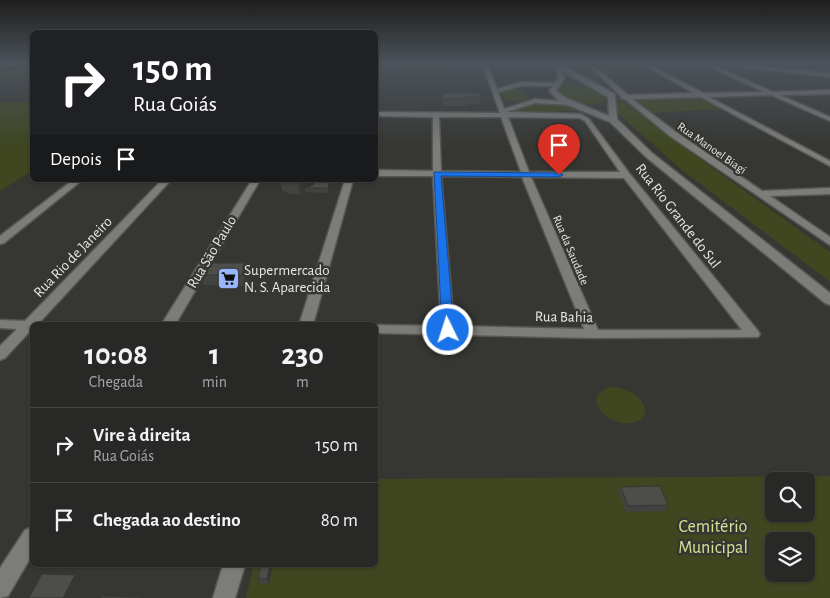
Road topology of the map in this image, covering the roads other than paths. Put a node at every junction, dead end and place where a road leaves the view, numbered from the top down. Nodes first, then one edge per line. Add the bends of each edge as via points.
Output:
1 (495, 91) edge
2 (525, 91) edge
3 (552, 91) edge
4 (605, 91) edge
5 (619, 91) edge
6 (695, 91) edge
7 (766, 91) edge
8 (830, 91) edge
9 (771, 93) junction
10 (703, 95) junction
11 (533, 96) junction
12 (626, 97) junction
13 (499, 100) junction
14 (570, 103) junction
15 (607, 103) junction
16 (523, 104) junction
17 (504, 113) junction
18 (378, 114) edge
19 (436, 114) junction
20 (830, 119) edge
21 (613, 120) junction
22 (830, 164) edge
23 (378, 173) edge
24 (437, 173) junction
25 (526, 175) junction
26 (626, 175) junction
27 (75, 182) edge
28 (166, 182) edge
29 (255, 182) edge
30 (348, 182) edge
31 (830, 191) edge
32 (759, 194) junction
33 (0, 241) edge
34 (830, 242) edge
35 (830, 300) edge
36 (37, 322) edge
37 (170, 322) edge
38 (307, 322) edge
39 (0, 324) edge
40 (30, 325) edge
41 (30, 329) edge
42 (378, 329) edge
43 (448, 330) junction
44 (593, 334) junction
45 (753, 334) joint
46 (0, 355) edge
47 (30, 540) edge
48 (233, 567) edge
49 (0, 588) edge
50 (224, 598) edge

1 - 13 street, Rua da Saudade
2 - 11 street
3 - 14 main road
4 - 15 main road
5 - 12 street, Rua Manoel Biagi
6 - 10 street
7 - 9 street
8 - 9 street
9 - 10 street
9 - 20 street
10 - 12 street
10 - 22 street
11 - 14 street
11 - 16 street
12 - 15 street
12 - 32 street, Rua Manoel Biagi via 672,134
13 - 16 street
13 - 17 street, Rua da Saudade
14 - 15 main road
14 - 21 main road
15 - 21 main road
16 - 17 street
17 - 19 street
17 - 25 street, Rua da Saudade
17 - 26 street, Rua Rio Grande do Sul via 581,116
18 - 19 street
19 - 24 street
21 - 35 main road via 676,178
23 - 24 street
24 - 25 street
24 - 43 street
25 - 26 street
25 - 44 street, Rua da Saudade
26 - 45 street, Rua Rio Grande do Sul
27 - 33 street
28 - 36 street, Rua Rio de Janeiro
29 - 37 street, Rua São Paulo
30 - 38 street
31 - 32 street
32 - 34 street, Rua Manoel Biagi
39 - 40 street
41 - 46 street, Rua Rio de Janeiro
42 - 43 street, Rua Bahia
43 - 44 street, Rua Bahia
44 - 45 street, Rua Bahia
47 - 49 street
48 - 50 street

